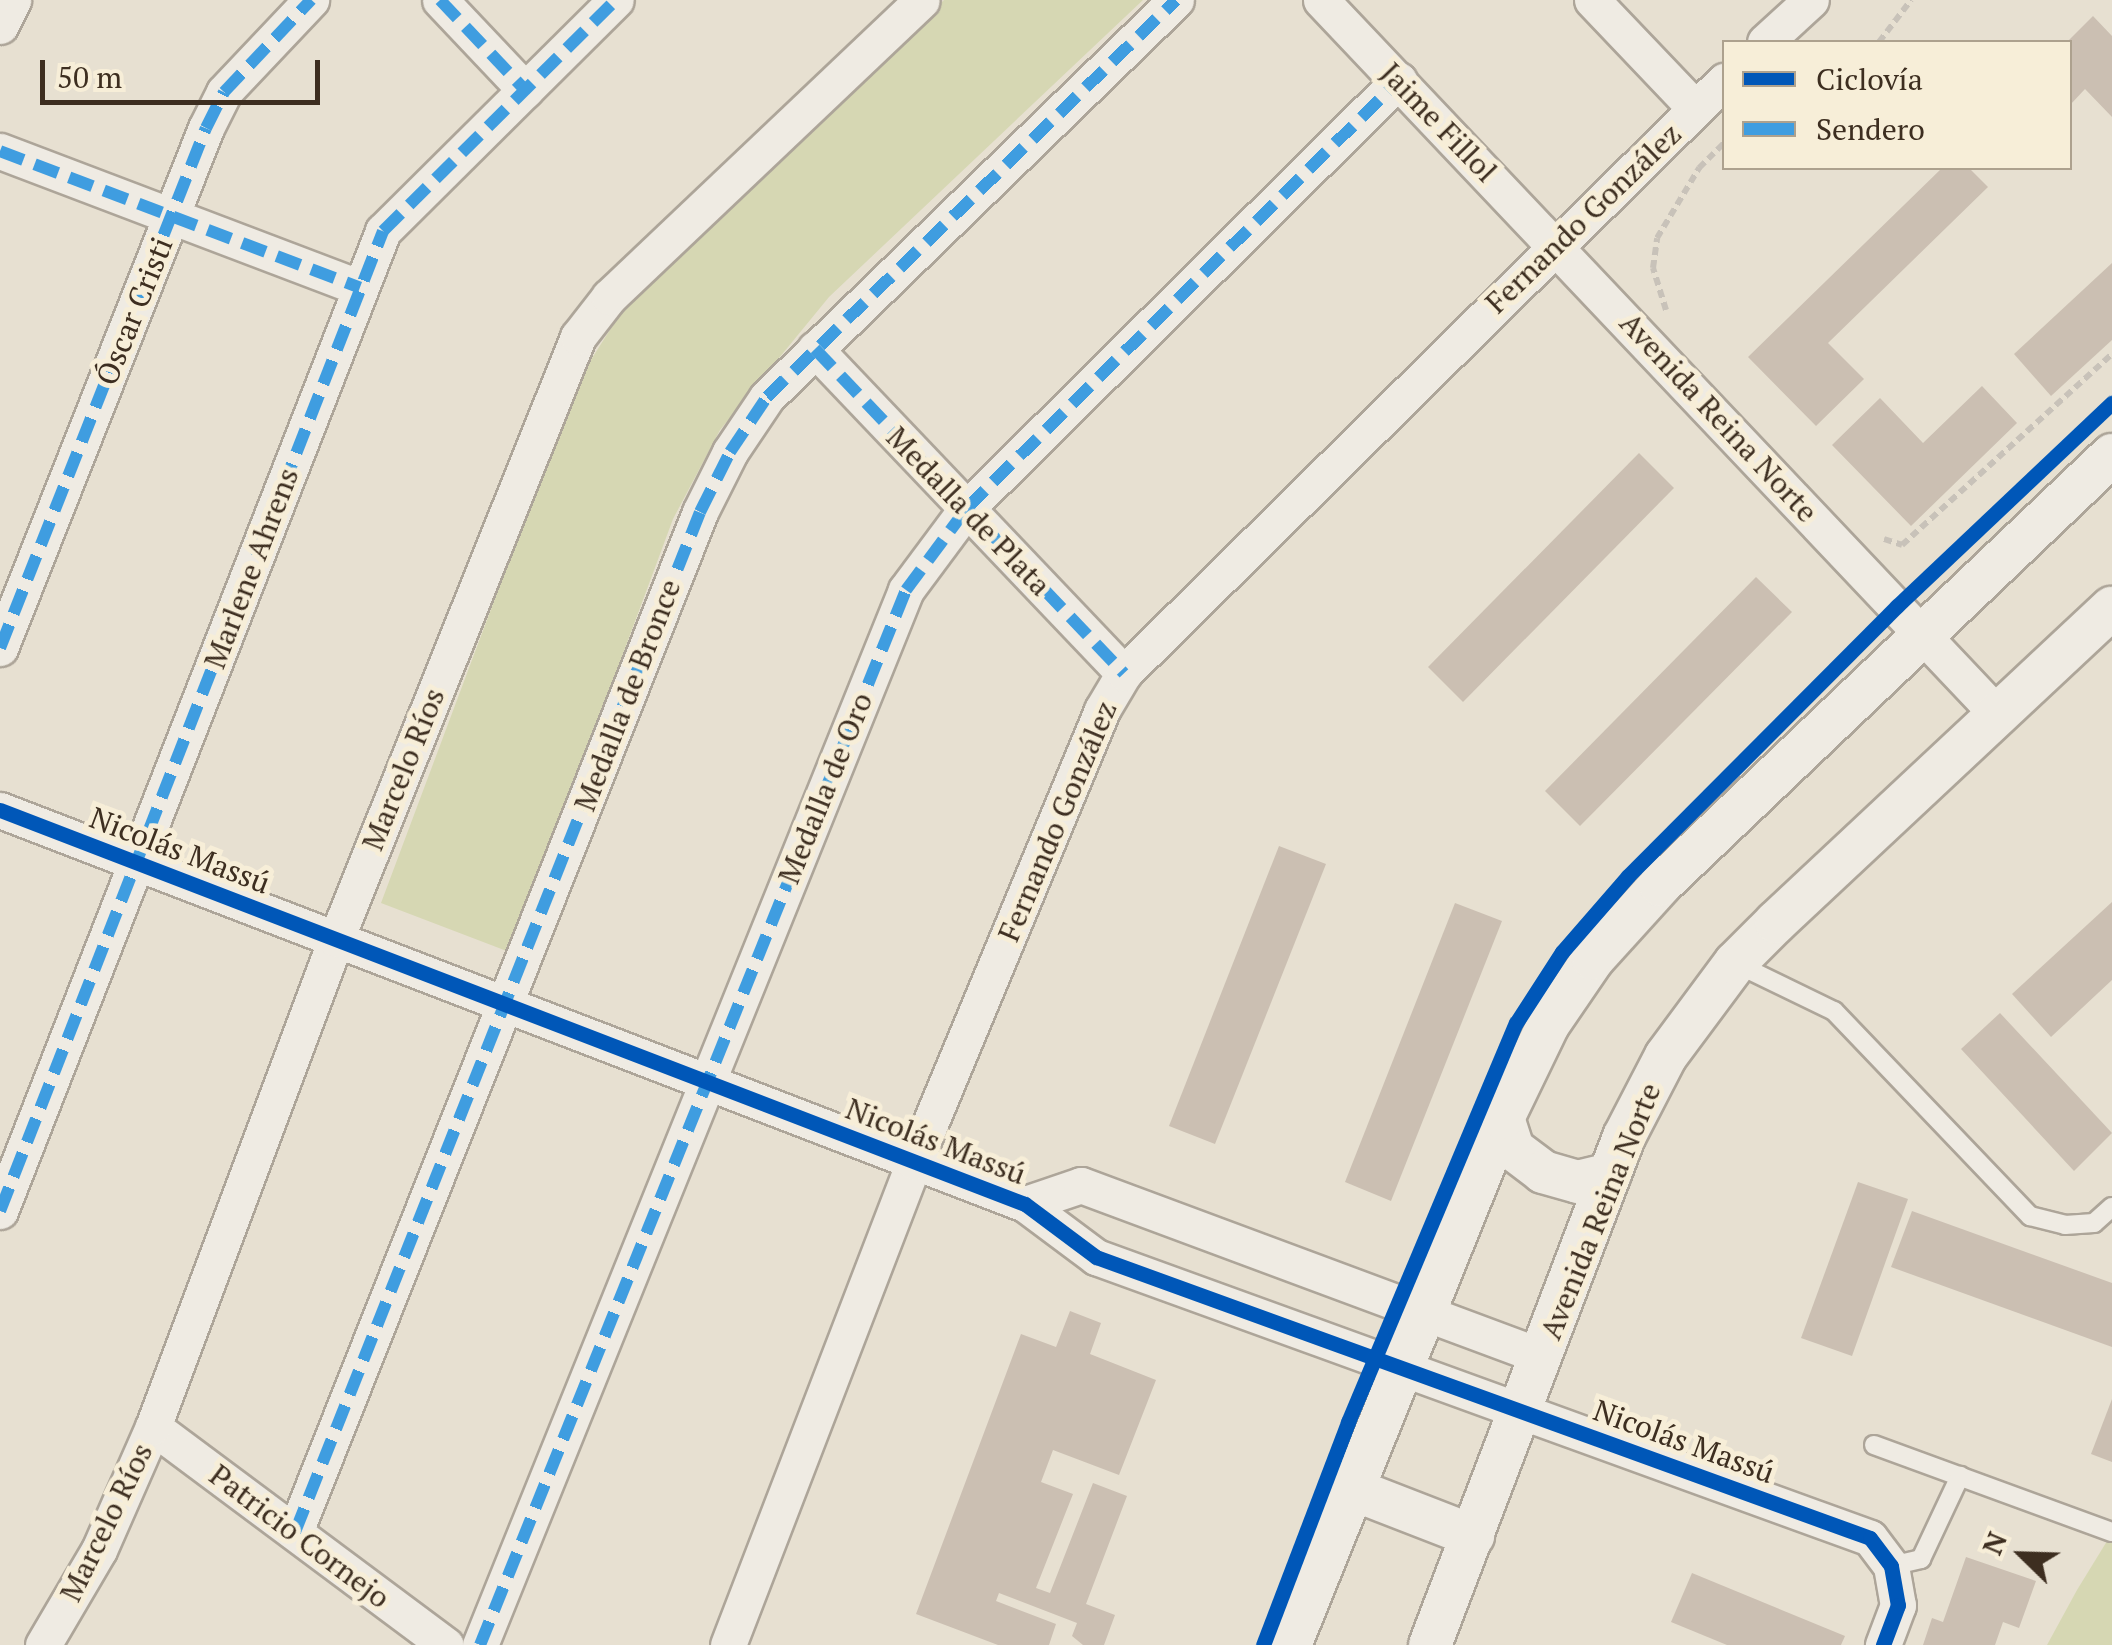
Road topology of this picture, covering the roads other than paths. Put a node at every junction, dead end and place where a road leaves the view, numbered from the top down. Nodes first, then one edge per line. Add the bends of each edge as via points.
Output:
1 (14, 0) edge
2 (310, 0) edge
3 (440, 0) edge
4 (616, 0) edge
5 (922, 0) edge
6 (1176, 0) edge
7 (1321, 0) edge
8 (1592, 0) edge
9 (1810, 0) edge
10 (0, 26) edge
11 (1767, 40) edge
12 (1398, 80) junction
13 (1722, 82) edge
14 (525, 90) junction
15 (1695, 108) junction
16 (0, 151) edge
17 (171, 216) junction
18 (1556, 244) junction
19 (360, 288) junction
20 (816, 349) junction
21 (2112, 455) edge
22 (967, 508) junction
23 (2112, 608) edge
24 (1924, 633) junction
25 (0, 648) edge
26 (1124, 673) junction
27 (1998, 714) junction
28 (0, 810) edge
29 (136, 863) junction
30 (336, 939) junction
31 (1735, 963) junction
32 (506, 1004) junction
33 (707, 1082) junction
34 (1502, 1118) junction
35 (914, 1162) junction
36 (1610, 1174) junction
37 (1025, 1204) junction
38 (2112, 1207) edge
39 (0, 1212) edge
40 (1421, 1312) junction
41 (1540, 1356) junction
42 (1400, 1367) junction
43 (1520, 1412) junction
44 (153, 1426) junction
45 (1874, 1445) dead end
46 (1960, 1476) junction
47 (1352, 1488) junction
48 (295, 1532) junction
49 (2112, 1532) edge
50 (1474, 1536) junction
51 (1891, 1566) junction
52 (42, 1645) edge
53 (446, 1645) edge
54 (480, 1645) edge
55 (728, 1645) edge
56 (1290, 1645) edge
57 (1430, 1645) edge
58 (1884, 1645) edge

1 - 10 street
2 - 17 street, Óscar Cristi via 224,92
3 - 14 street
4 - 14 street, Marlene Ahrens
5 - 30 street, Marcelo Ríos via 609,297 578,337
6 - 20 street, Medalla de Bronce
7 - 12 street, Jaime Fillol
8 - 15 street
9 - 11 street
12 - 18 street, Jaime Fillol
12 - 22 street, Medalla de Oro
13 - 15 street, Fernando González
14 - 19 street, Marlene Ahrens via 382,231
15 - 18 street, Fernando González
16 - 17 street
17 - 19 street
17 - 25 street, Óscar Cristi
18 - 24 street, Avenida Reina Norte
18 - 26 street, Fernando González
19 - 29 street, Marlene Ahrens
20 - 22 street, Medalla de Plata
20 - 32 street, Medalla de Bronce via 767,398 700,512
21 - 24 street
22 - 26 street, Medalla de Plata
22 - 33 street, Medalla de Oro via 925,559 894,615
23 - 27 street, Avenida Reina Norte
24 - 27 street, Avenida Reina Norte
24 - 34 street via 1660,885 1593,958 1548,1025
26 - 35 street, Fernando González via 1102,710
27 - 31 street, Avenida Reina Norte
28 - 29 street, Nicolás Massú
29 - 30 street, Nicolás Massú
29 - 39 street, Marlene Ahrens
30 - 32 street, Nicolás Massú
30 - 44 street, Marcelo Ríos
31 - 36 street, Avenida Reina Norte via 1666,1056
31 - 38 lane via 1834,1011 2030,1216 2065,1225 2094,1223
32 - 33 street, Nicolás Massú
32 - 48 street, Medalla de Bronce
33 - 35 street, Nicolás Massú
33 - 54 street, Medalla de Oro
34 - 36 street via 1513,1149 1543,1172 1578,1182
34 - 40 street
35 - 37 street, Nicolás Massú
35 - 55 street, Fernando González
36 - 41 street, Avenida Reina Norte
37 - 40 street, Nicolás Massú via 1081,1184
37 - 42 street, Nicolás Massú via 1096,1257
40 - 41 street, Nicolás Massú
40 - 42 street
41 - 43 street, Avenida Reina Norte
42 - 43 street, Nicolás Massú
42 - 47 street
43 - 50 street, Avenida Reina Norte
43 - 51 street, Nicolás Massú via 1870,1538
44 - 48 street, Patricio Cornejo
44 - 52 street, Marcelo Ríos via 98,1550
45 - 46 lane
46 - 49 lane
46 - 51 lane via 1921,1559
47 - 50 street
47 - 56 street
48 - 53 street, Patricio Cornejo
50 - 57 street, Avenida Reina Norte
51 - 58 street via 1898,1605

